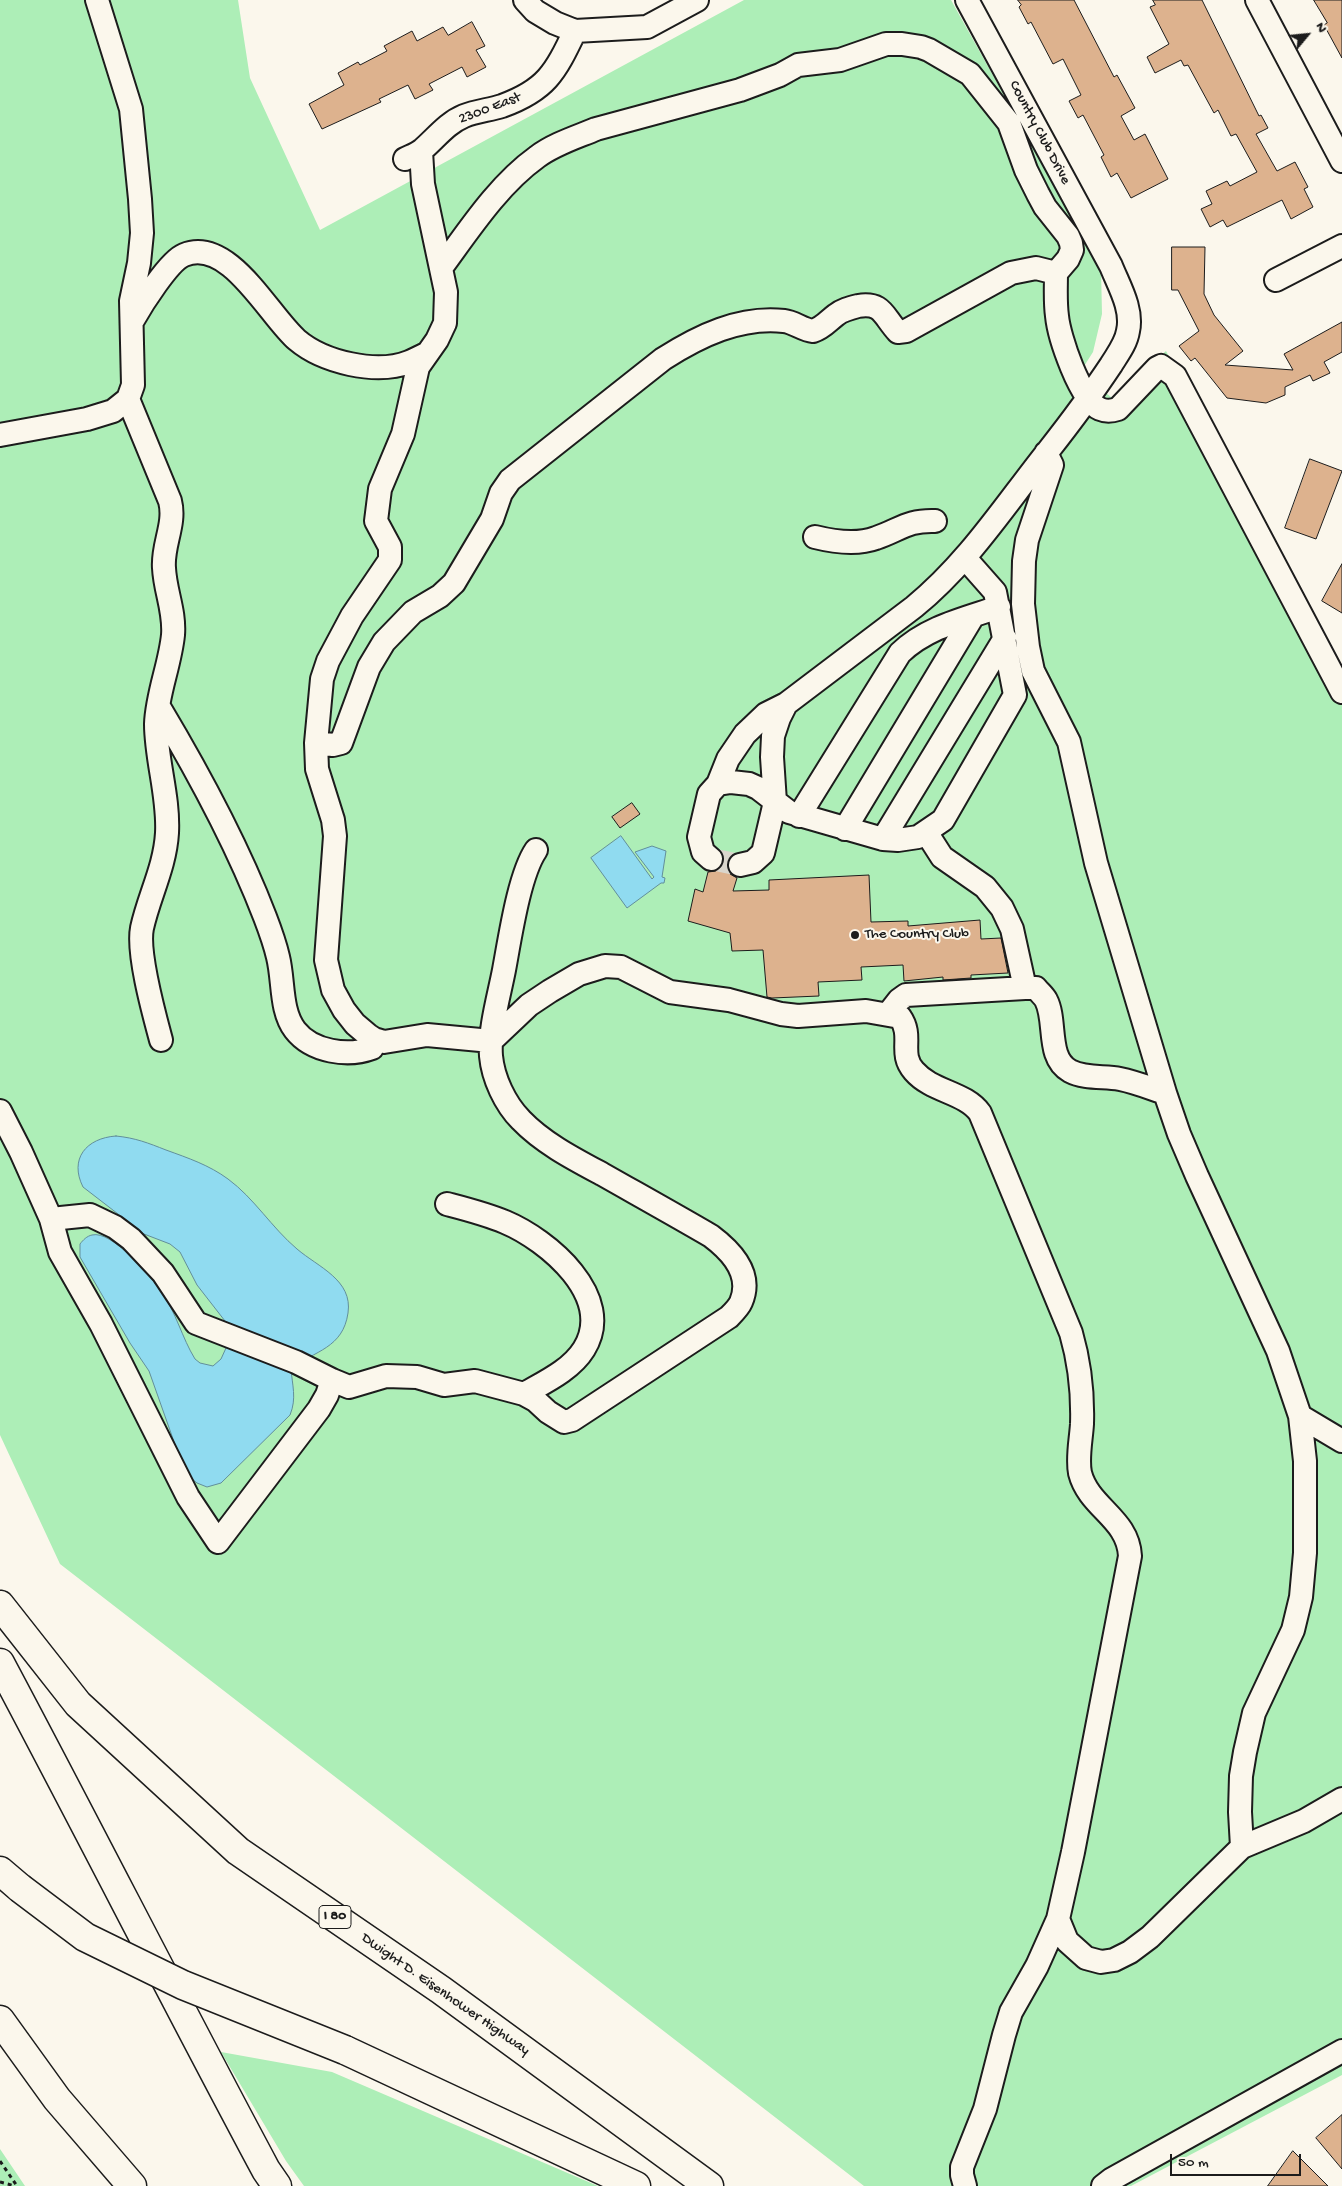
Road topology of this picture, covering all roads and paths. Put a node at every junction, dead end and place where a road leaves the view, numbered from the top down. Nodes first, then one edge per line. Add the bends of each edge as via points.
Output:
1 (97, 0) edge
2 (525, 0) edge
3 (697, 0) edge
4 (967, 0) edge
5 (1257, 0) edge
6 (575, 32) junction
7 (1342, 162) edge
8 (1342, 246) edge
9 (442, 268) junction
10 (1056, 273) junction
11 (1276, 280) dead end
12 (133, 320) junction
13 (426, 354) junction
14 (128, 399) junction
15 (1089, 399) junction
16 (0, 435) edge
17 (1046, 453) junction
18 (935, 521) dead end
19 (815, 537) dead end
20 (966, 558) junction
21 (999, 607) junction
22 (972, 616) junction
23 (1005, 638) junction
24 (1342, 692) edge
25 (786, 704) junction
26 (159, 707) junction
27 (316, 743) junction
28 (718, 784) junction
29 (775, 802) junction
30 (799, 816) junction
31 (845, 829) junction
32 (926, 832) junction
33 (883, 839) junction
34 (536, 850) dead end
35 (711, 859) dead end
36 (740, 865) tunnel mouth
37 (1025, 988) junction
38 (888, 1014) junction
39 (161, 1040) dead end
40 (374, 1040) junction
41 (491, 1041) junction
42 (1165, 1093) junction
43 (0, 1111) edge
44 (447, 1204) dead end
45 (51, 1219) junction
46 (332, 1380) junction
47 (524, 1394) junction
48 (1300, 1416) junction
49 (1342, 1441) edge
50 (0, 1605) edge
51 (0, 1663) edge
52 (1342, 1799) edge
53 (1242, 1847) junction
54 (10, 1880) edge
55 (1058, 1919) junction
56 (0, 2020) edge
57 (1342, 2051) edge
58 (0, 2160) edge
59 (0, 2182) edge
60 (16, 2186) edge
61 (132, 2186) edge
62 (277, 2186) edge
63 (636, 2186) edge
64 (709, 2186) edge
65 (965, 2186) edge
66 (1103, 2186) edge

1 - 12 street via 131,109 142,233 131,301
2 - 6 street via 545,17
3 - 6 street via 647,27
4 - 15 street, Country Club Drive via 1112,266 1125,299 1129,316 1123,345
5 - 7 street
6 - 9 street, 2300 East via 548,79 532,92 502,106 464,116 413,155
8 - 11 street
9 - 10 street via 467,232 508,184 538,156 553,148 596,129 740,90 798,65 840,60 886,44 902,44 929,50 970,74 1009,123 1034,186 1071,243 1068,259
9 - 13 street via 446,292 445,323
10 - 15 street via 1057,317 1064,346
10 - 27 street via 1036,268 1011,273 906,331 898,332 876,306 867,305 848,308 813,331 785,321 745,323 722,328 683,346 510,480 501,493 492,519 454,583 414,612 384,642 369,667 340,743
12 - 13 street via 171,265 183,255 197,251 230,266 253,286 297,340 318,353 343,363 372,368 407,363
12 - 14 street via 133,385
13 - 27 street via 413,382 403,434 386,472 376,508 376,521 392,552 390,560 352,616 328,661 322,680
14 - 16 street via 113,411 87,420
14 - 26 street via 173,512 163,565 173,633
15 - 17 street, Country Club Drive
15 - 24 street via 1098,409 1110,412 1118,408 1157,368 1161,366 1175,376
17 - 20 street, Country Club Drive
17 - 42 street via 1052,465 1027,540 1024,561 1023,604 1028,647 1033,671 1069,742 1096,863
18 - 19 street via 910,523 876,539 863,541
20 - 21 street via 995,592
20 - 25 street, Country Club Drive via 933,592
21 - 22 street
21 - 23 street
22 - 30 street via 925,634 900,653
22 - 31 street
23 - 32 street via 1015,695 948,814
23 - 33 street
25 - 28 street, Country Club Drive via 766,714 745,734 735,746
25 - 29 street via 773,736
26 - 39 street via 156,724 167,832 164,862 141,942 152,1009
26 - 40 street via 186,752 253,886 278,956 285,1008 295,1029 312,1043 340,1052 365,1051 372,1048
27 - 40 street via 317,769 335,836 326,960 328,976 344,1010
28 - 29 street via 749,784
28 - 35 street, Country Club Drive via 709,794 699,838 703,852
29 - 30 street
29 - 36 street via 761,856
30 - 31 street
31 - 33 street
32 - 33 street via 908,839
32 - 37 street via 942,857 985,887 1002,908 1012,929
34 - 41 street via 527,866
37 - 38 street via 906,996
37 - 42 street via 1036,988 1046,999 1055,1049 1066,1068 1081,1075 1119,1079
38 - 41 street via 866,1011 798,1016 780,1014 729,1000 670,992 621,967 605,966 579,974 550,991 529,1005
38 - 55 street via 900,1017 906,1025 905,1056 915,1072 926,1082 968,1102 980,1113 1074,1342 1083,1391 1080,1474 1096,1501 1122,1529 1130,1543
40 - 41 street via 384,1042 426,1035
41 - 47 street via 491,1057 500,1089 521,1120 567,1154 711,1236 728,1249 739,1264 745,1284 741,1302 729,1317 572,1420 564,1422
42 - 48 street via 1197,1176 1278,1351
43 - 45 street
44 - 47 street via 506,1222 547,1247 572,1273 587,1297 593,1317 591,1334 584,1350 564,1369
45 - 46 street via 90,1215 115,1227 163,1273 196,1323 296,1362
45 - 46 street via 60,1252 101,1324 188,1497 218,1542 319,1409
46 - 47 street via 349,1387 386,1376 417,1376 444,1385 476,1382
48 - 49 street
48 - 53 street via 1305,1461 1301,1597 1293,1630 1254,1713 1241,1776
50 - 64 highway, Dwight D. Eisenhower Highway / I 80 via 78,1704 238,1851 441,1990
51 - 62 highway via 194,2035
52 - 53 street via 1304,1821
53 - 55 street via 1150,1937 1114,1960 1101,1962 1086,1958 1067,1941
54 - 63 highway, bridge via 85,1936 183,1985 345,2050
55 - 65 street via 1011,2012 986,2109 962,2167
56 - 61 highway via 57,2099
57 - 66 street
58 - 60 path
59 - 60 path

